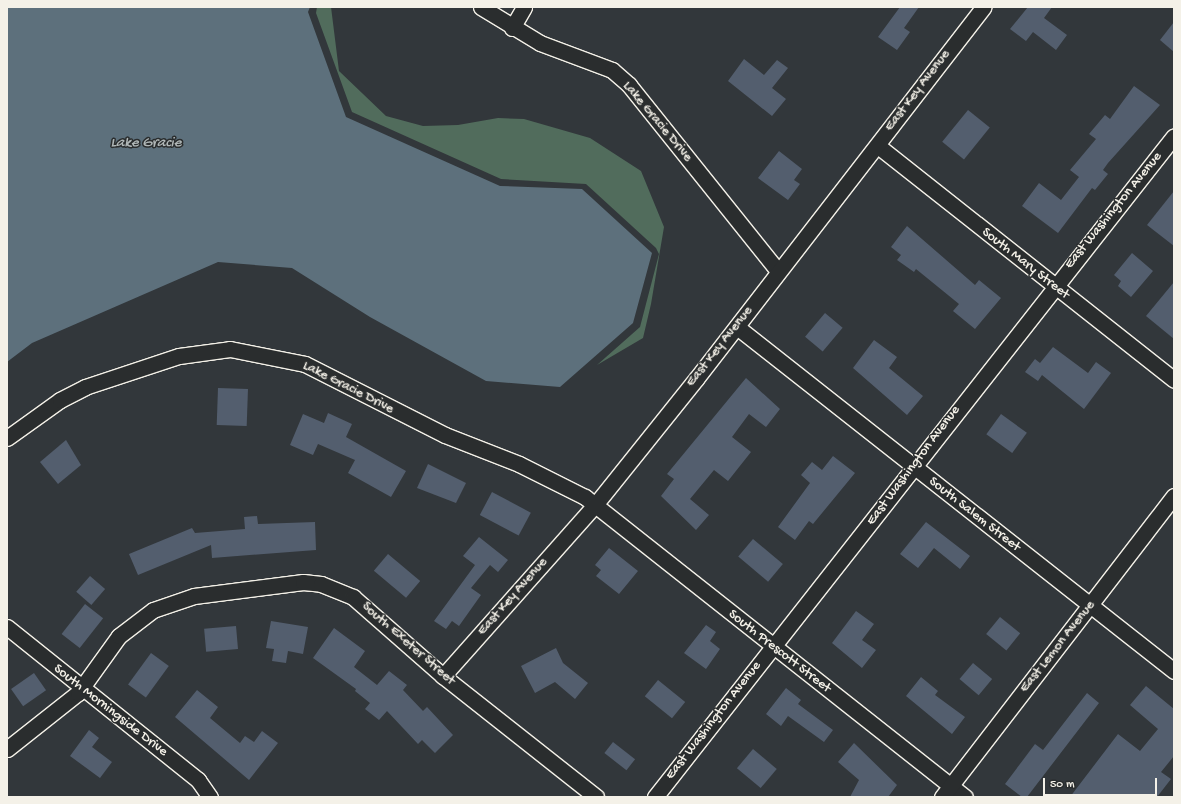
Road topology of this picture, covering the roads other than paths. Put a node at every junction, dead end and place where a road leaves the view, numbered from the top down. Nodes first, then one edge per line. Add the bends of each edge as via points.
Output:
1 (481, 7) edge
2 (524, 7) edge
3 (983, 7) edge
4 (512, 28) junction
5 (1174, 136) edge
6 (878, 146) junction
7 (778, 271) junction
8 (1054, 287) junction
9 (737, 327) junction
10 (1174, 380) edge
11 (7, 438) edge
12 (914, 467) junction
13 (1174, 496) edge
14 (595, 505) junction
15 (1089, 606) junction
16 (7, 627) edge
17 (771, 646) junction
18 (1173, 669) edge
19 (443, 676) junction
20 (81, 688) junction
21 (7, 749) edge
22 (946, 791) edge
23 (210, 797) edge
24 (596, 797) edge
25 (655, 797) edge
26 (965, 797) edge

1 - 4 street, Lake Gracie Drive
2 - 4 street
3 - 6 street, East Key Avenue
4 - 7 street, Lake Gracie Drive via 540,43 592,60 629,85
5 - 8 street, East Washington Avenue
6 - 7 street, East Key Avenue
6 - 8 street, South Mary Street
7 - 9 street, East Key Avenue
8 - 10 street, South Mary Street
8 - 12 street, East Washington Avenue
9 - 12 street, South Salem Street
9 - 14 street, East Key Avenue
11 - 14 street, Lake Gracie Drive via 60,400 85,387 143,365 230,349 305,364 445,435 566,486
12 - 15 street, South Salem Street
12 - 17 street, East Washington Avenue
13 - 15 street, East Lemon Avenue
14 - 17 street, South Prescott Street
14 - 19 street, East Key Avenue
15 - 18 street, South Salem Street
15 - 22 street, East Lemon Avenue
16 - 20 street, South Morningside Drive
17 - 22 street, South Prescott Street
17 - 25 street, East Washington Avenue
19 - 20 street, South Exeter Street via 353,597 321,584 303,582 194,596 153,610 119,636
19 - 24 street, South Exeter Street
20 - 21 street, South Exeter Street
20 - 23 street, South Morningside Drive via 198,780
22 - 26 street, South Prescott Street

